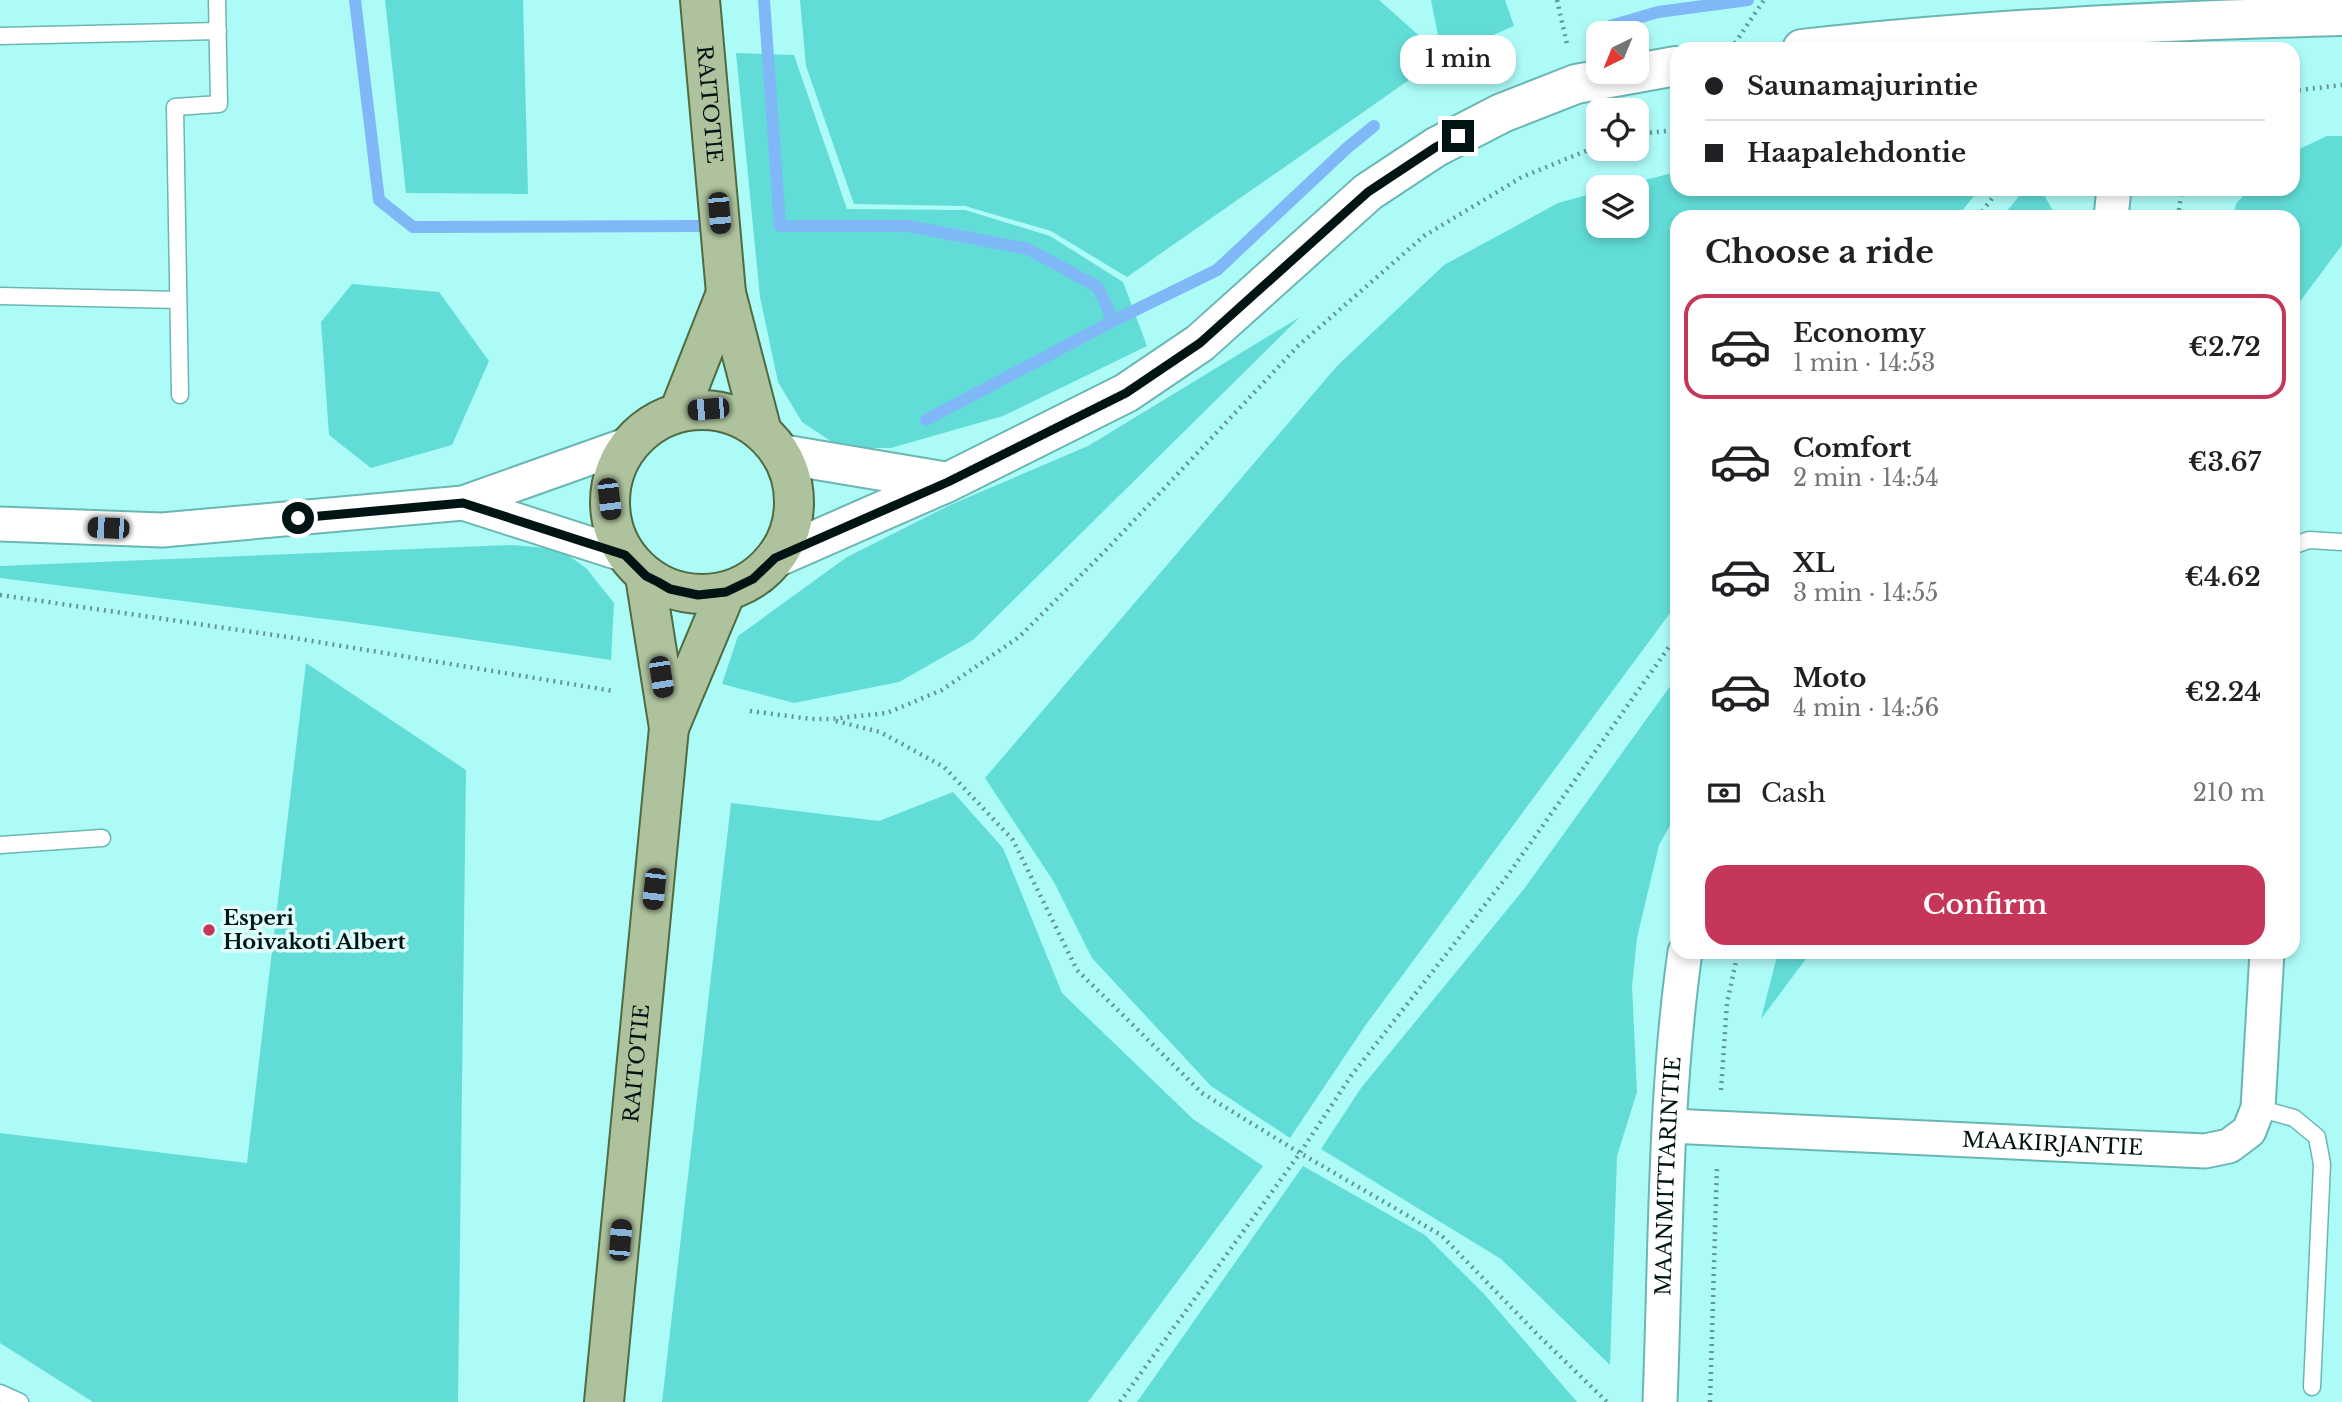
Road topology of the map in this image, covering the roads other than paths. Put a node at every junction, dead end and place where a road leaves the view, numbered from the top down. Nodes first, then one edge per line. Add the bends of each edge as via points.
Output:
1 (217, 0) edge
2 (699, 0) edge
3 (2342, 16) edge
4 (218, 30) junction
5 (0, 36) edge
6 (2133, 37) edge
7 (1868, 42) edge
8 (1670, 67) edge
9 (726, 293) junction
10 (0, 296) edge
11 (178, 300) junction
12 (180, 396) dead end
13 (679, 412) junction
14 (772, 443) junction
15 (629, 444) junction
16 (948, 482) junction
17 (463, 503) junction
18 (0, 524) edge
19 (2342, 542) edge
20 (2300, 543) edge
21 (775, 558) junction
22 (636, 565) junction
23 (726, 592) junction
24 (669, 727) junction
25 (102, 838) dead end
26 (0, 845) edge
27 (1684, 959) edge
28 (2267, 959) edge
29 (2258, 1108) junction
30 (1670, 1126) junction
31 (2312, 1387) dead end
32 (0, 1393) edge
33 (20, 1402) edge
34 (604, 1402) edge
35 (1660, 1402) edge

1 - 4 lane
2 - 9 main road, RAITOTIE
3 - 6 street
4 - 5 lane
4 - 11 lane via 219,104 175,107
6 - 7 street
8 - 16 street via 1576,84 1502,113 1436,147 1368,192 1200,343 1126,393
9 - 13 main road, RAITOTIE
9 - 14 main road, RAITOTIE
10 - 11 lane
11 - 12 lane
13 - 14 main road via 708,409 737,416
13 - 15 main road via 651,424
14 - 16 street
14 - 21 main road via 792,480 794,507 789,534
15 - 17 street
15 - 22 main road, RAITOTIE via 614,470 609,499 612,528
16 - 21 street
17 - 18 street via 162,530
17 - 22 street
19 - 20 lane
21 - 23 main road via 753,579
22 - 23 main road via 670,589 698,595
22 - 24 main road, RAITOTIE
23 - 24 main road, RAITOTIE
24 - 34 main road, RAITOTIE
25 - 26 lane
27 - 30 street, MAANMITTARINTIE via 1676,1012
28 - 29 street, MAAKIRJANTIE
29 - 30 street, MAAKIRJANTIE via 2249,1131 2229,1146 2205,1151
29 - 31 lane via 2294,1118 2317,1137 2322,1164
30 - 35 street, MAANMITTARINTIE
32 - 33 lane

